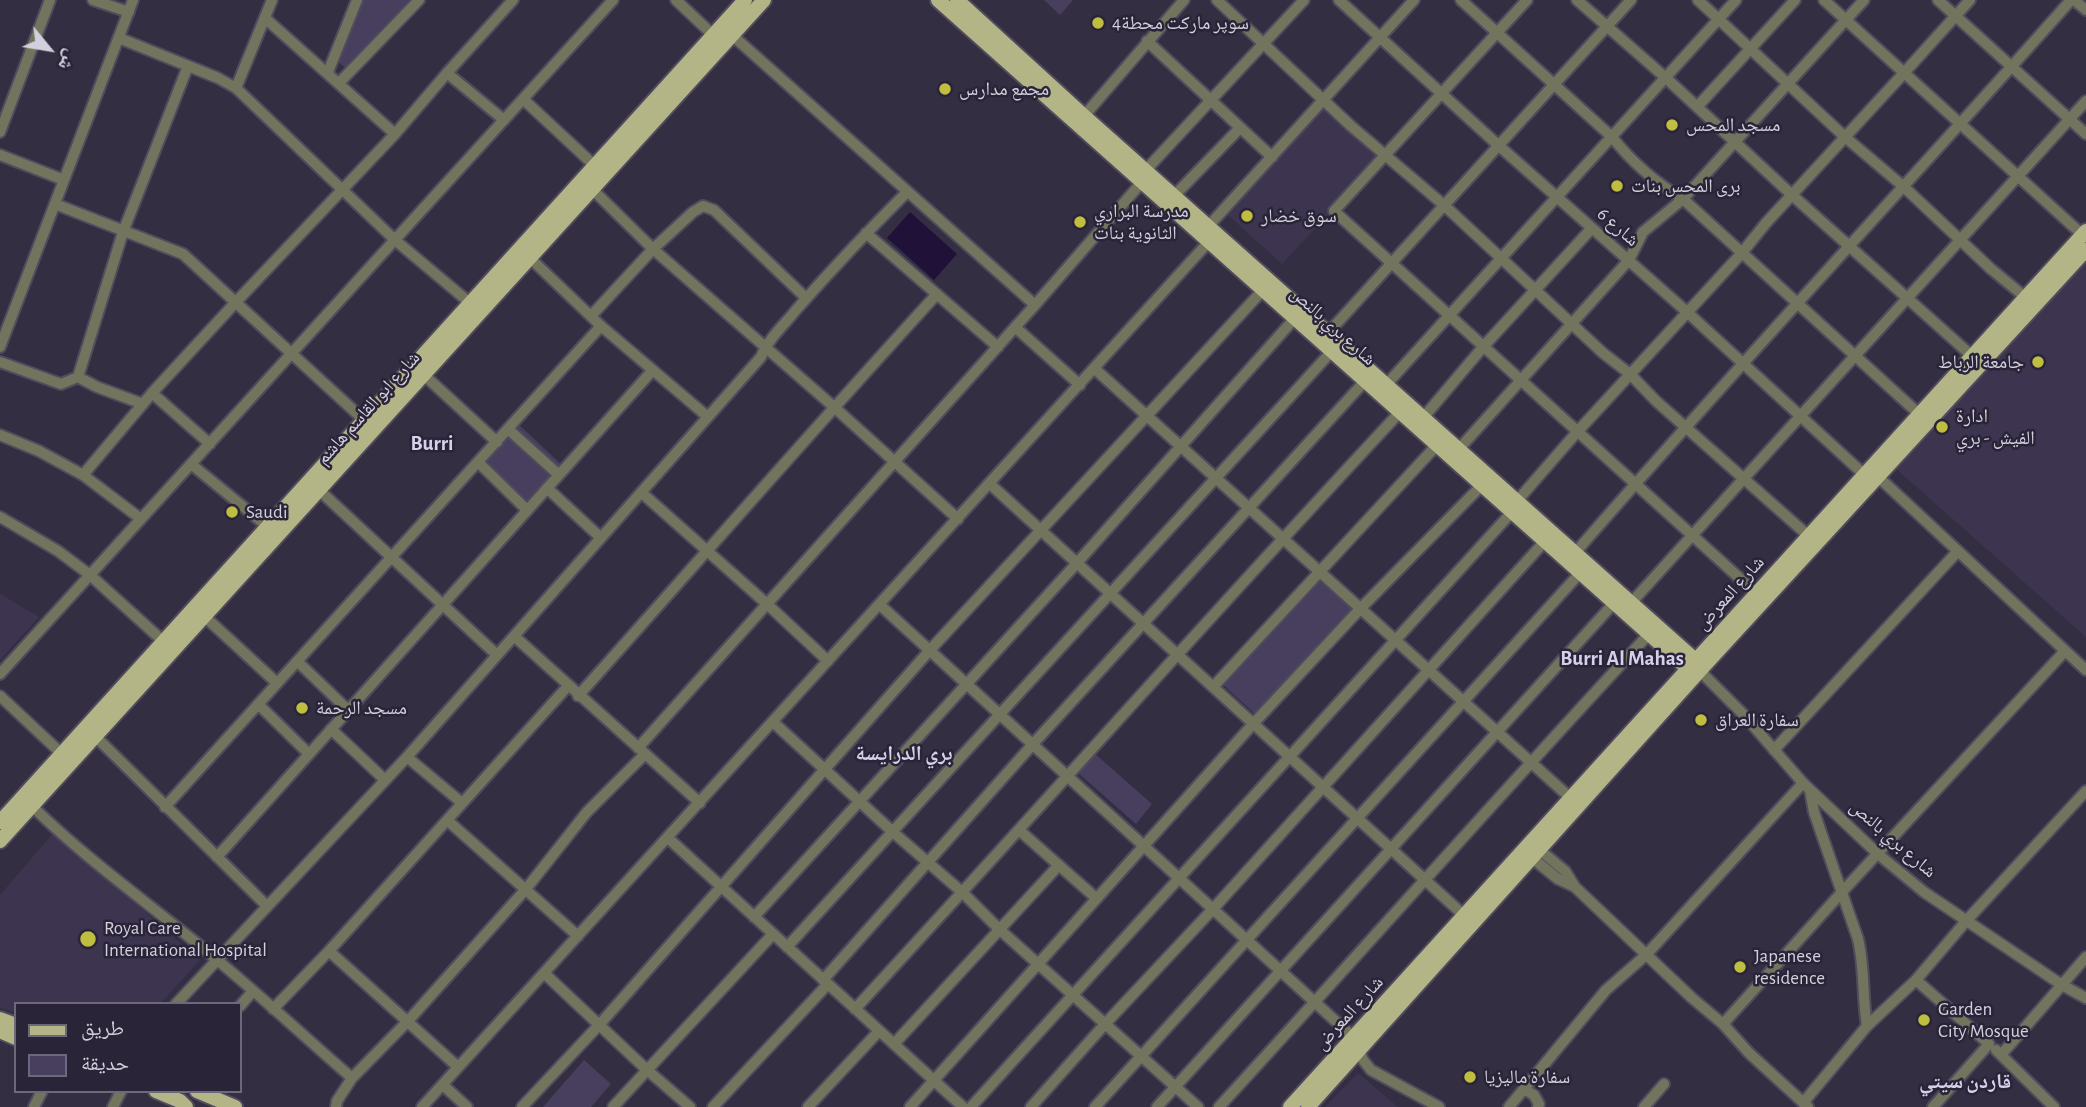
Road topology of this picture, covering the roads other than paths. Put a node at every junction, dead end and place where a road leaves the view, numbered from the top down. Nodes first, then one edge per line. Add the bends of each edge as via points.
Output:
1 (50, 0) edge
2 (93, 0) edge
3 (134, 0) edge
4 (272, 0) edge
5 (357, 0) edge
6 (419, 0) edge
7 (512, 0) edge
8 (595, 0) edge
9 (613, 0) edge
10 (676, 0) edge
11 (745, 0) edge
12 (764, 0) edge
13 (938, 0) edge
14 (957, 0) edge
15 (1184, 0) edge
16 (1217, 0) edge
17 (1304, 0) edge
18 (1339, 0) edge
19 (1414, 0) edge
20 (1461, 0) edge
21 (1527, 0) edge
22 (1577, 0) edge
23 (1631, 0) edge
24 (1698, 0) edge
25 (1736, 0) edge
26 (1795, 0) edge
27 (1824, 0) edge
28 (1864, 0) edge
29 (1938, 0) edge
30 (1970, 0) edge
31 (2073, 0) edge
32 (605, 9) junction
33 (2086, 10) edge
34 (129, 12) junction
35 (1956, 15) junction
36 (265, 18) junction
37 (1719, 19) junction
38 (1846, 20) junction
39 (1607, 26) junction
40 (1497, 33) junction
41 (713, 35) junction
42 (732, 35) junction
43 (1380, 37) junction
44 (119, 38) junction
45 (1147, 41) junction
46 (1264, 44) junction
47 (1751, 48) junction
48 (188, 66) junction
49 (2011, 68) junction
50 (328, 72) junction
51 (447, 72) junction
52 (1905, 73) junction
53 (1666, 78) junction
54 (340, 83) junction
55 (1789, 83) junction
56 (1554, 84) junction
57 (236, 88) junction
58 (1442, 93) junction
59 (523, 99) junction
60 (1323, 100) junction
61 (1211, 101) junction
62 (2086, 101) edge
63 (1697, 107) junction
64 (1084, 116) junction
65 (504, 120) junction
66 (2070, 120) junction
67 (1960, 123) junction
68 (1240, 128) junction
69 (0, 132) edge
70 (395, 134) junction
71 (2086, 134) edge
72 (1612, 137) junction
73 (1846, 137) junction
74 (1735, 143) junction
75 (1498, 145) junction
76 (0, 155) edge
77 (1385, 155) junction
78 (1272, 157) junction
79 (595, 166) junction
80 (1144, 176) junction
81 (2017, 177) junction
82 (64, 180) junction
83 (1904, 187) junction
84 (593, 189) junction
85 (341, 190) junction
86 (907, 192) junction
87 (1791, 195) junction
88 (1174, 196) junction
89 (1557, 196) junction
90 (1683, 199) junction
91 (55, 204) junction
92 (1445, 206) junction
93 (1592, 228) junction
94 (124, 232) junction
95 (866, 233) junction
96 (1209, 234) junction
97 (2085, 234) edge
98 (1959, 239) junction
99 (395, 240) junction
100 (1850, 246) junction
101 (653, 249) junction
102 (2086, 250) edge
103 (1741, 254) junction
104 (530, 258) junction
105 (1501, 258) junction
106 (1629, 260) junction
107 (1391, 263) junction
108 (1263, 290) junction
109 (1535, 290) junction
110 (937, 294) junction
111 (1907, 297) junction
112 (806, 299) junction
113 (236, 302) junction
114 (2030, 302) junction
115 (470, 303) junction
116 (1797, 303) junction
117 (1035, 305) junction
118 (1687, 312) junction
119 (591, 316) junction
120 (1449, 316) junction
121 (1295, 318) junction
122 (1573, 324) junction
123 (601, 326) junction
124 (1015, 327) junction
125 (1328, 333) junction
126 (0, 345) edge
127 (765, 346) junction
128 (998, 346) junction
129 (1483, 346) junction
130 (1332, 351) junction
131 (292, 353) junction
132 (1854, 356) junction
133 (1972, 356) junction
134 (0, 362) edge
135 (1742, 364) junction
136 (1094, 369) junction
137 (652, 371) junction
138 (1630, 374) junction
139 (424, 375) junction
140 (78, 377) junction
141 (1521, 380) junction
142 (1365, 381) junction
143 (1080, 385) junction
144 (1386, 385) junction
145 (152, 393) junction
146 (143, 404) junction
147 (834, 407) junction
148 (1400, 412) junction
149 (1919, 414) junction
150 (1799, 416) junction
151 (708, 417) junction
152 (1147, 417) junction
153 (1423, 418) junction
154 (364, 420) junction
155 (1685, 426) junction
156 (508, 429) junction
157 (1578, 431) junction
158 (0, 435) edge
159 (496, 442) junction
160 (210, 444) junction
161 (1437, 445) junction
162 (1181, 447) junction
163 (1459, 449) junction
164 (895, 461) junction
165 (478, 462) junction
166 (191, 464) junction
167 (83, 475) junction
168 (559, 475) junction
169 (1871, 476) junction
170 (1744, 477) junction
171 (1216, 478) junction
172 (990, 484) junction
173 (1634, 484) junction
174 (1482, 485) junction
175 (547, 488) junction
176 (319, 490) junction
177 (642, 493) junction
178 (1515, 507) junction
179 (1250, 509) junction
180 (527, 510) junction
181 (0, 517) edge
182 (141, 519) junction
183 (958, 519) junction
184 (268, 527) junction
185 (1041, 531) junction
186 (1692, 536) junction
187 (601, 538) junction
188 (1282, 538) junction
189 (1812, 540) junction
190 (1545, 541) junction
191 (708, 551) junction
192 (1958, 551) junction
193 (1575, 553) junction
194 (391, 557) junction
195 (1077, 563) junction
196 (1321, 573) junction
197 (1580, 573) junction
198 (90, 575) junction
199 (1110, 593) junction
200 (1756, 593) junction
201 (1614, 603) junction
202 (1631, 603) junction
203 (767, 604) junction
204 (442, 605) junction
205 (880, 605) junction
206 (1360, 609) junction
207 (204, 616) junction
208 (1144, 624) junction
209 (1649, 634) junction
210 (514, 636) junction
211 (1396, 641) junction
212 (164, 642) junction
213 (930, 650) junction
214 (2065, 651) junction
215 (1177, 654) junction
216 (497, 655) junction
217 (297, 661) junction
218 (828, 661) junction
219 (1697, 669) junction
220 (1428, 670) junction
221 (2086, 670) edge
222 (0, 674) edge
223 (277, 683) junction
224 (967, 684) junction
225 (568, 686) junction
226 (1213, 687) junction
227 (0, 696) edge
228 (578, 696) junction
229 (1463, 702) junction
230 (258, 705) junction
231 (348, 710) junction
232 (1000, 714) junction
233 (773, 722) junction
234 (1254, 724) junction
235 (331, 729) junction
236 (1498, 733) junction
237 (95, 736) junction
238 (1033, 744) junction
239 (1774, 750) junction
240 (641, 751) junction
241 (62, 754) junction
242 (309, 754) junction
243 (1289, 756) junction
244 (407, 757) junction
245 (1530, 762) junction
246 (824, 768) junction
247 (1068, 776) junction
248 (385, 780) junction
249 (1807, 787) junction
250 (1324, 788) junction
251 (2086, 791) edge
252 (860, 801) junction
253 (1574, 802) junction
254 (462, 803) junction
255 (700, 803) junction
256 (32, 806) junction
257 (165, 807) junction
258 (1358, 818) junction
259 (447, 820) junction
260 (0, 822) edge
261 (1019, 830) junction
262 (894, 833) junction
263 (667, 838) junction
264 (0, 841) edge
265 (1145, 846) junction
266 (1392, 849) junction
267 (1531, 850) junction
268 (1878, 853) junction
269 (216, 857) junction
270 (927, 861) junction
271 (1059, 865) junction
272 (1179, 878) junction
273 (1426, 880) junction
274 (721, 886) junction
275 (526, 889) junction
276 (962, 892) junction
277 (1842, 892) junction
278 (1096, 898) junction
279 (267, 906) junction
280 (1213, 909) junction
281 (754, 917) junction
282 (1469, 919) junction
283 (1967, 920) junction
284 (999, 929) junction
285 (772, 934) junction
286 (578, 936) junction
287 (1246, 939) junction
288 (787, 947) junction
289 (329, 951) junction
290 (1646, 955) junction
291 (2086, 957) edge
292 (217, 959) junction
293 (1039, 964) junction
294 (1280, 971) junction
295 (544, 973) junction
296 (1916, 980) junction
297 (825, 982) junction
298 (2062, 985) junction
299 (253, 991) junction
300 (1073, 995) junction
301 (1692, 998) junction
302 (2086, 998) edge
303 (178, 1002) edge
304 (1315, 1002) junction
305 (242, 1004) edge
306 (273, 1009) junction
307 (855, 1009) junction
308 (408, 1021) junction
309 (600, 1024) junction
310 (1105, 1024) junction
311 (1723, 1024) junction
312 (1867, 1026) junction
313 (879, 1031) junction
314 (894, 1044) junction
315 (1356, 1044) junction
316 (1989, 1044) junction
317 (1749, 1053) junction
318 (2001, 1055) junction
319 (1140, 1057) junction
320 (458, 1067) junction
321 (646, 1069) junction
322 (352, 1078) junction
323 (933, 1080) junction
324 (1664, 1084) dead end
325 (443, 1085) junction
326 (1175, 1088) junction
327 (1524, 1089) junction
328 (161, 1093) edge
329 (202, 1093) edge
330 (1806, 1105) edge
331 (524, 1106) edge
332 (186, 1107) edge
333 (234, 1107) edge
334 (336, 1107) edge
335 (422, 1107) edge
336 (467, 1107) edge
337 (613, 1107) edge
338 (690, 1107) edge
339 (713, 1107) edge
340 (807, 1107) edge
341 (910, 1107) edge
342 (963, 1107) edge
343 (971, 1107) edge
344 (1031, 1107) edge
345 (1095, 1107) edge
346 (1157, 1107) edge
347 (1198, 1107) edge
348 (1219, 1107) edge
349 (1290, 1107) edge
350 (1308, 1107) edge
351 (1439, 1107) edge
352 (1509, 1107) edge
353 (1538, 1107) edge
354 (1644, 1107) edge
355 (1933, 1107) edge
356 (2054, 1107) edge

1 - 69 street
2 - 34 street
3 - 34 street
4 - 36 street
5 - 50 street
6 - 54 street
7 - 51 street
8 - 32 street
9 - 32 street
10 - 41 street
11 - 41 main road, شارع ابو القاسم هاشم
12 - 42 main road, شارع ابو القاسم هاشم
13 - 80 main road, شارع بري بالنص
14 - 64 main road, شارع بري بالنص
15 - 45 street
16 - 46 street
17 - 46 street
18 - 43 street, شارع 6
19 - 43 street
20 - 40 street
21 - 40 street
22 - 39 street
23 - 39 street
24 - 37 street
25 - 37 street
26 - 47 street
27 - 38 street
28 - 38 street
29 - 35 street
30 - 35 street
31 - 33 street
31 - 49 street
32 - 59 street
34 - 44 street
35 - 49 street
35 - 52 street
36 - 50 street
36 - 57 street
37 - 47 street
37 - 53 street
38 - 52 street
38 - 55 street
39 - 53 street
39 - 56 street
40 - 56 street
40 - 58 street
41 - 79 main road, شارع ابو القاسم هاشم
42 - 84 main road, شارع ابو القاسم هاشم
42 - 86 street
43 - 58 street, شارع 6
43 - 60 street
44 - 48 street
44 - 82 street
45 - 61 street
45 - 64 street
46 - 60 street
46 - 61 street
47 - 55 street
47 - 63 street
48 - 57 street
48 - 94 street
49 - 66 street
49 - 67 street
50 - 54 street
51 - 65 street
51 - 70 street
52 - 67 street
52 - 73 street
53 - 63 street
53 - 72 street
54 - 70 street
55 - 73 street
55 - 74 street
56 - 72 street
56 - 75 street
57 - 85 street
58 - 75 street, شارع 6
58 - 77 street
59 - 65 street
59 - 79 street
60 - 77 street
60 - 78 street
61 - 68 street
61 - 80 street
62 - 66 street
63 - 74 street
64 - 80 main road, شارع بري بالنص
65 - 99 street
66 - 71 street
66 - 81 street
67 - 81 street
67 - 83 street
68 - 78 street
68 - 88 street
70 - 85 street
72 - 89 street
72 - 90 street via 1655,180
73 - 83 street
73 - 87 street
74 - 87 street
74 - 90 street
75 - 89 street, شارع 6
75 - 92 street
76 - 82 street
77 - 92 street
77 - 107 street via 1334,211
78 - 96 street
79 - 115 main road, شارع ابو القاسم هاشم
80 - 88 main road, شارع بري بالنص
80 - 96 main road, شارع بري بالنص
80 - 117 street
81 - 97 street
81 - 98 street
82 - 91 street
83 - 98 street
83 - 100 street
84 - 101 street
84 - 104 main road, شارع ابو القاسم هاشم
85 - 99 street
85 - 113 street
86 - 95 street
86 - 117 street
87 - 100 street
87 - 103 street
88 - 96 main road, شارع بري بالنص
89 - 93 street, شارع 6
89 - 105 street
90 - 103 street
90 - 106 street via 1643,232
91 - 94 street
91 - 126 street
92 - 105 street
92 - 107 street
93 - 106 street, شارع 6
93 - 109 street
94 - 113 street via 183,254
94 - 140 street
95 - 110 street
95 - 112 street
96 - 108 main road, شارع بري بالنص
96 - 125 main road, شارع بري بالنص
96 - 136 street
97 - 114 main road, شارع المعرض
98 - 111 street
98 - 114 street
99 - 115 street
99 - 131 street
100 - 111 street
100 - 116 street
101 - 112 street via 703,205 714,210
101 - 119 street
101 - 127 street
102 - 114 main road, شارع المعرض
103 - 116 street
103 - 118 street
104 - 119 street
104 - 139 main road, شارع ابو القاسم هاشم
105 - 109 street
105 - 120 street
106 - 118 street, شارع 6
106 - 122 street
107 - 120 street
107 - 125 street
108 - 121 main road, شارع بري بالنص
108 - 152 street
109 - 122 street
109 - 129 street
110 - 128 street
110 - 147 street
111 - 132 street
111 - 133 street
112 - 127 street
113 - 131 street
113 - 145 street
114 - 133 main road, شارع المعرض
114 - 169 main road, شارع المعرض
115 - 154 main road, شارع ابو القاسم هاشم
116 - 132 street
116 - 135 street
117 - 124 street
118 - 135 street, شارع 6
118 - 138 street
119 - 123 street
120 - 129 street
120 - 144 street
121 - 130 main road, شارع بري بالنص
121 - 162 street
122 - 138 street
122 - 141 street
123 - 137 street
123 - 156 street
124 - 128 street
124 - 143 street
125 - 144 main road, شارع بري بالنص
127 - 147 street
127 - 151 street via 761,357
128 - 164 street
129 - 141 street
129 - 153 street
130 - 142 main road, شارع بري بالنص
130 - 171 street
131 - 154 street
131 - 160 street
132 - 149 street
132 - 150 street
133 - 149 main road, شارع المعرض
134 - 140 street via 61,384
135 - 150 street, شارع 6
135 - 155 street
136 - 143 street
136 - 152 street
137 - 151 street
137 - 168 street
138 - 155 street
138 - 157 street
139 - 159 street
139 - 176 main road, شارع ابو القاسم هاشم
140 - 146 street
141 - 157 street
141 - 163 street
142 - 148 main road, شارع بري بالنص
142 - 179 street
143 - 172 street
144 - 153 main road, شارع بري بالنص
145 - 146 street
145 - 160 street
146 - 167 street
147 - 164 street
147 - 191 street
148 - 161 main road, شارع بري بالنص
148 - 188 street
149 - 169 main road, شارع المعرض
150 - 169 street, شارع 6
150 - 170 street
151 - 177 street
152 - 162 street
152 - 185 street
153 - 163 main road, شارع بري بالنص
154 - 184 main road, شارع ابو القاسم هاشم
155 - 170 street
155 - 173 street
156 - 159 street
156 - 168 street
157 - 173 street
157 - 178 street
158 - 167 street
159 - 165 street
160 - 166 street
161 - 174 main road, شارع بري بالنص
161 - 196 street
162 - 171 street
162 - 195 street
163 - 178 main road, شارع بري بالنص
164 - 183 street
164 - 203 street
165 - 180 street
165 - 194 street
166 - 182 street
166 - 184 street
167 - 182 street
168 - 175 street
169 - 189 main road, شارع المعرض
169 - 192 street, شارع 6
170 - 186 street
170 - 189 street
171 - 179 street
171 - 199 street
172 - 183 street
172 - 185 street
173 - 186 street
173 - 193 street
174 - 178 main road, شارع بري بالنص
174 - 206 street
175 - 180 street
175 - 187 street
176 - 194 street
176 - 207 main road, شارع ابو القاسم هاشم
177 - 187 street
177 - 191 street
178 - 190 main road, شارع بري بالنص
178 - 193 main road, شارع بري بالنص
178 - 211 street
179 - 188 street
179 - 208 street
180 - 204 street
181 - 198 street
182 - 198 street
183 - 205 street
184 - 212 main road, شارع ابو القاسم هاشم
185 - 195 street
185 - 213 street
186 - 200 street
186 - 202 street
187 - 210 street
188 - 196 street
188 - 215 street
189 - 200 main road, شارع المعرض
189 - 219 main road, شارع المعرض
190 - 197 main road, شارع بري بالنص
190 - 220 street
191 - 203 street
191 - 228 street
192 - 214 street, شارع 6
192 - 239 street
193 - 202 main road, شارع بري بالنص
194 - 204 street
194 - 217 street
195 - 199 street
195 - 224 street
196 - 206 street
196 - 226 street
197 - 201 main road, شارع بري بالنص
197 - 229 street
198 - 212 street
198 - 222 street
199 - 208 street
199 - 232 street
200 - 219 main road, شارع المعرض
201 - 209 main road, شارع بري بالنص
201 - 236 street
202 - 219 main road, شارع بري بالنص
203 - 218 street
203 - 240 street
204 - 216 street
204 - 231 street
205 - 213 street
205 - 218 street
206 - 211 street
206 - 234 street
207 - 223 street
207 - 237 main road, شارع ابو القاسم هاشم
208 - 215 street
208 - 238 street
209 - 219 main road, شارع بري بالنص
209 - 245 street
210 - 216 street
210 - 225 street
211 - 220 street
211 - 243 street
212 - 241 main road, شارع ابو القاسم هاشم
213 - 224 street
213 - 246 street
214 - 221 street, شارع 6
214 - 268 street
215 - 226 street
215 - 247 street
216 - 244 street
217 - 223 street
217 - 231 street
218 - 233 street
219 - 239 street, شارع بري بالنص
219 - 253 main road, شارع المعرض
220 - 229 street
220 - 250 street
223 - 230 street
224 - 232 street
224 - 252 street
225 - 228 street
225 - 254 street
226 - 234 street
227 - 241 street
228 - 240 street
229 - 236 street
229 - 258 street
230 - 242 street
230 - 257 street
231 - 235 street
232 - 238 street
232 - 262 street
233 - 246 street
233 - 255 street
234 - 243 street
234 - 265 street
235 - 242 street
235 - 248 street
236 - 245 street
236 - 266 street
237 - 256 main road, شارع ابو القاسم هاشم
237 - 257 street
238 - 247 street
238 - 270 street
239 - 249 street, شارع بري بالنص
240 - 255 street
240 - 275 street
241 - 260 main road, شارع ابو القاسم هاشم
242 - 269 street
243 - 250 street
243 - 272 street
244 - 248 street
244 - 254 street
245 - 253 street
245 - 273 street
246 - 252 street
246 - 274 street
247 - 261 street
247 - 265 street
248 - 279 street
249 - 268 street, شارع بري بالنص
249 - 277 street
249 - 290 street
250 - 258 street
250 - 280 street
251 - 283 street
252 - 262 street
252 - 281 street
253 - 267 main road, شارع المعرض
254 - 259 street
255 - 263 street
256 - 264 main road, شارع ابو القاسم هاشم
256 - 292 street
257 - 269 street
258 - 266 street
258 - 287 street
259 - 275 street
259 - 289 street
261 - 271 street
261 - 276 street
262 - 270 street
262 - 288 street
263 - 274 street
263 - 286 street
265 - 272 street
265 - 278 street
266 - 273 street
266 - 294 street
267 - 282 main road, شارع المعرض
267 - 290 street
268 - 277 street
268 - 283 street, شارع بري بالنص
269 - 279 street
270 - 276 street
270 - 297 street
271 - 278 street
271 - 284 street
272 - 280 street
272 - 300 street
273 - 282 street
273 - 304 street
274 - 281 street
274 - 309 street
275 - 286 street
275 - 308 street
276 - 284 street
276 - 307 street
277 - 311 street
277 - 312 street via 1863,957
278 - 293 street
279 - 292 street
280 - 287 street
280 - 310 street
281 - 285 street
282 - 315 main road, شارع المعرض
283 - 296 street
283 - 298 street, شارع بري بالنص
284 - 293 street
284 - 314 street
285 - 288 street
285 - 321 street
286 - 295 street
287 - 294 street
287 - 319 street
288 - 297 street
289 - 306 street
289 - 308 street
290 - 301 street
290 - 327 street via 1606,990
291 - 298 street
292 - 299 street
292 - 303 street
293 - 300 street
293 - 323 street
294 - 304 street
294 - 326 street
295 - 309 street
295 - 320 street
296 - 312 street
296 - 316 street
297 - 307 street
297 - 339 street
298 - 302 street, شارع بري بالنص
298 - 318 street
299 - 305 street
299 - 306 street
300 - 310 street
300 - 343 street
301 - 311 street
301 - 317 street via 1718,1030
304 - 315 street
304 - 348 street
306 - 322 street
307 - 313 street
308 - 320 street
308 - 322 street
309 - 321 street
309 - 331 street
310 - 319 street
310 - 344 street
311 - 317 street
312 - 330 street
313 - 314 street
313 - 340 street
314 - 323 street
315 - 349 main road, شارع المعرض
315 - 350 main road, شارع المعرض
315 - 351 street via 1371,1070
316 - 318 street
316 - 355 street
317 - 330 street
318 - 356 street
319 - 326 street
319 - 345 street
320 - 325 street
321 - 337 street
321 - 338 street
322 - 334 street
323 - 341 street
323 - 342 street
324 - 354 street
325 - 335 street
325 - 336 street
326 - 346 street
326 - 347 street
327 - 352 street
327 - 353 street via 1534,1096
328 - 332 main road
329 - 333 main road

